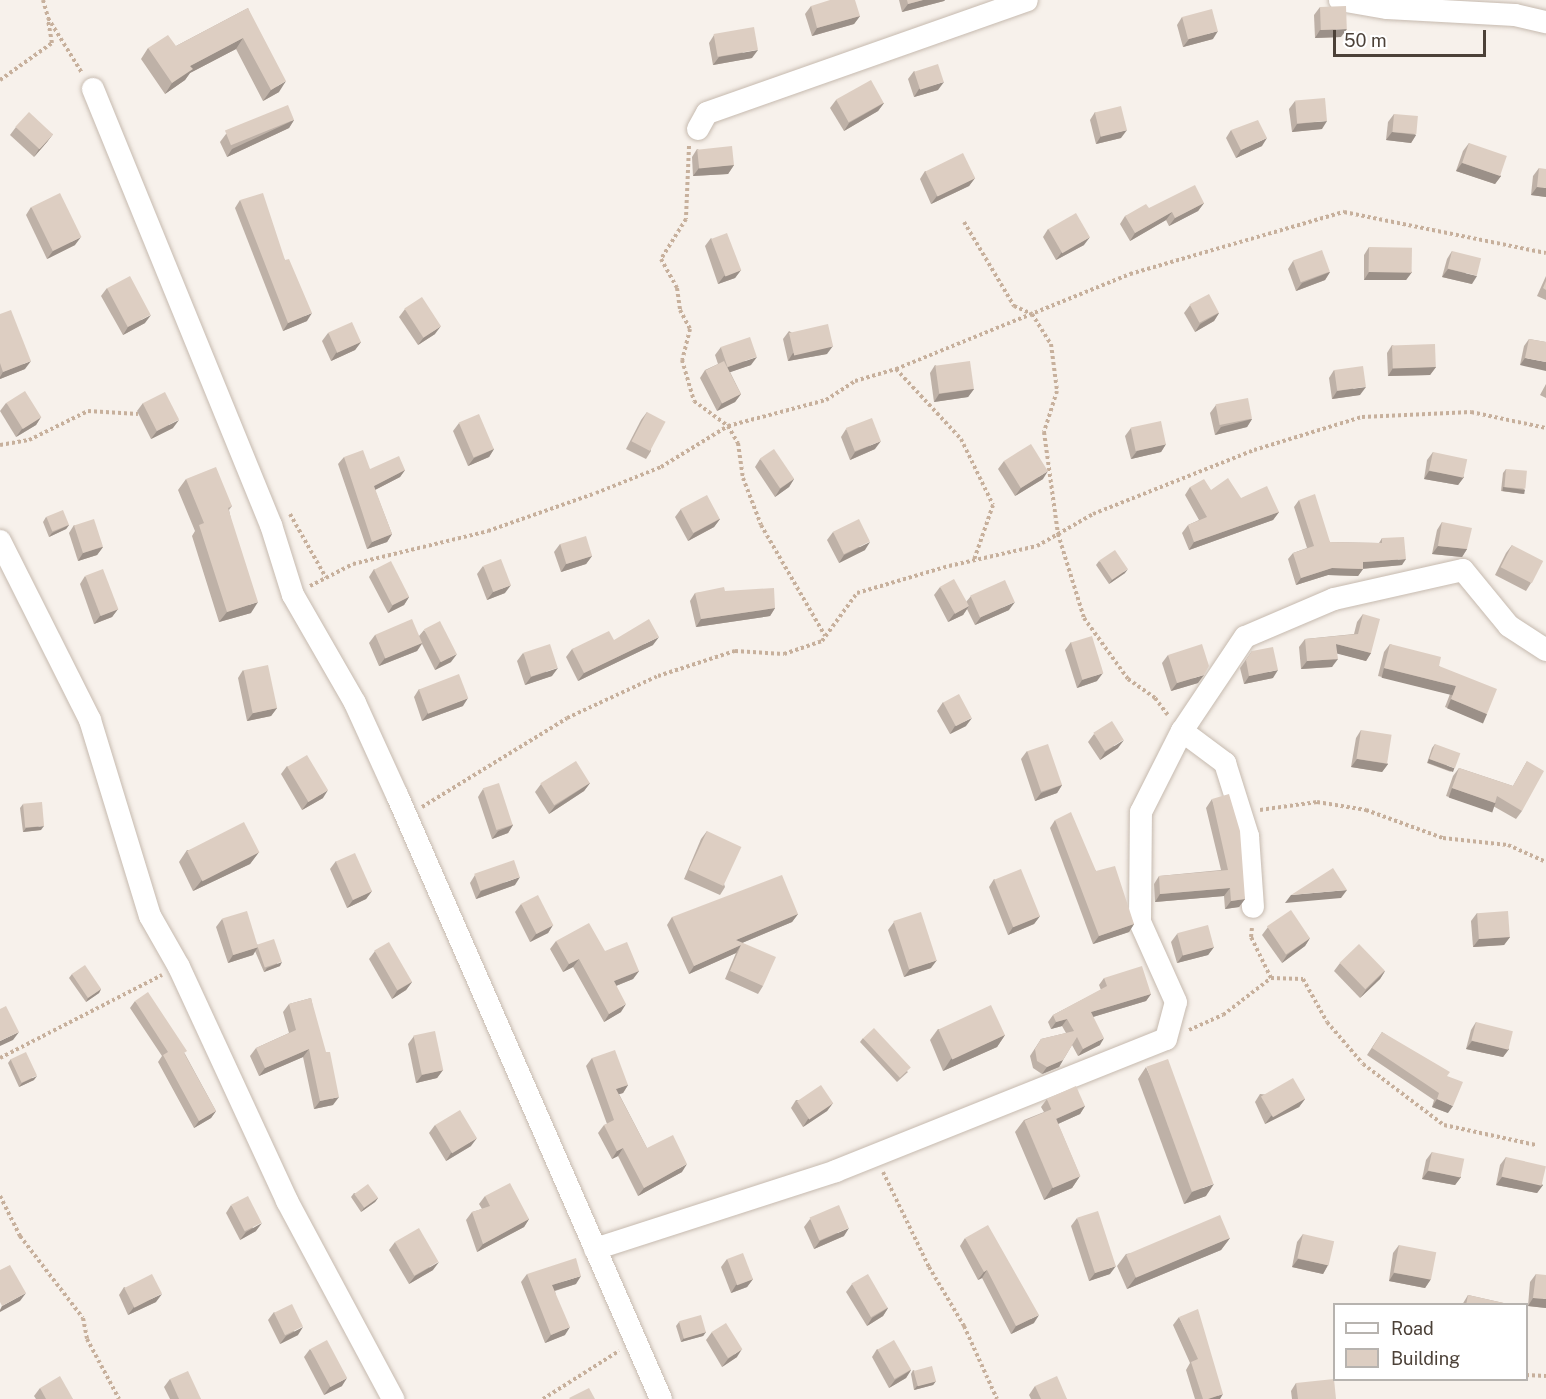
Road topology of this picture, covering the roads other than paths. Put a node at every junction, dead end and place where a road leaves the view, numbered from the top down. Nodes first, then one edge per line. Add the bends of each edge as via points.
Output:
1 (1027, 0) edge
2 (1340, 0) edge
3 (1546, 22) edge
4 (93, 89) road end
5 (698, 129) road end
6 (0, 541) edge
7 (1546, 650) edge
8 (1182, 731) junction
9 (1253, 907) road end
10 (595, 1249) junction
11 (393, 1399) edge
12 (661, 1399) edge

1 - 5 street via 707,113
2 - 3 street via 1387,8 1515,15
4 - 10 street via 264,507 293,595 355,703
6 - 11 street via 90,720 150,916 178,967 287,1202
7 - 8 street via 1509,626 1463,570 1452,572 1334,599 1245,637
8 - 9 street via 1226,762 1248,836
8 - 10 street via 1141,812 1140,922 1176,1002 1166,1040 873,1157
10 - 12 street

